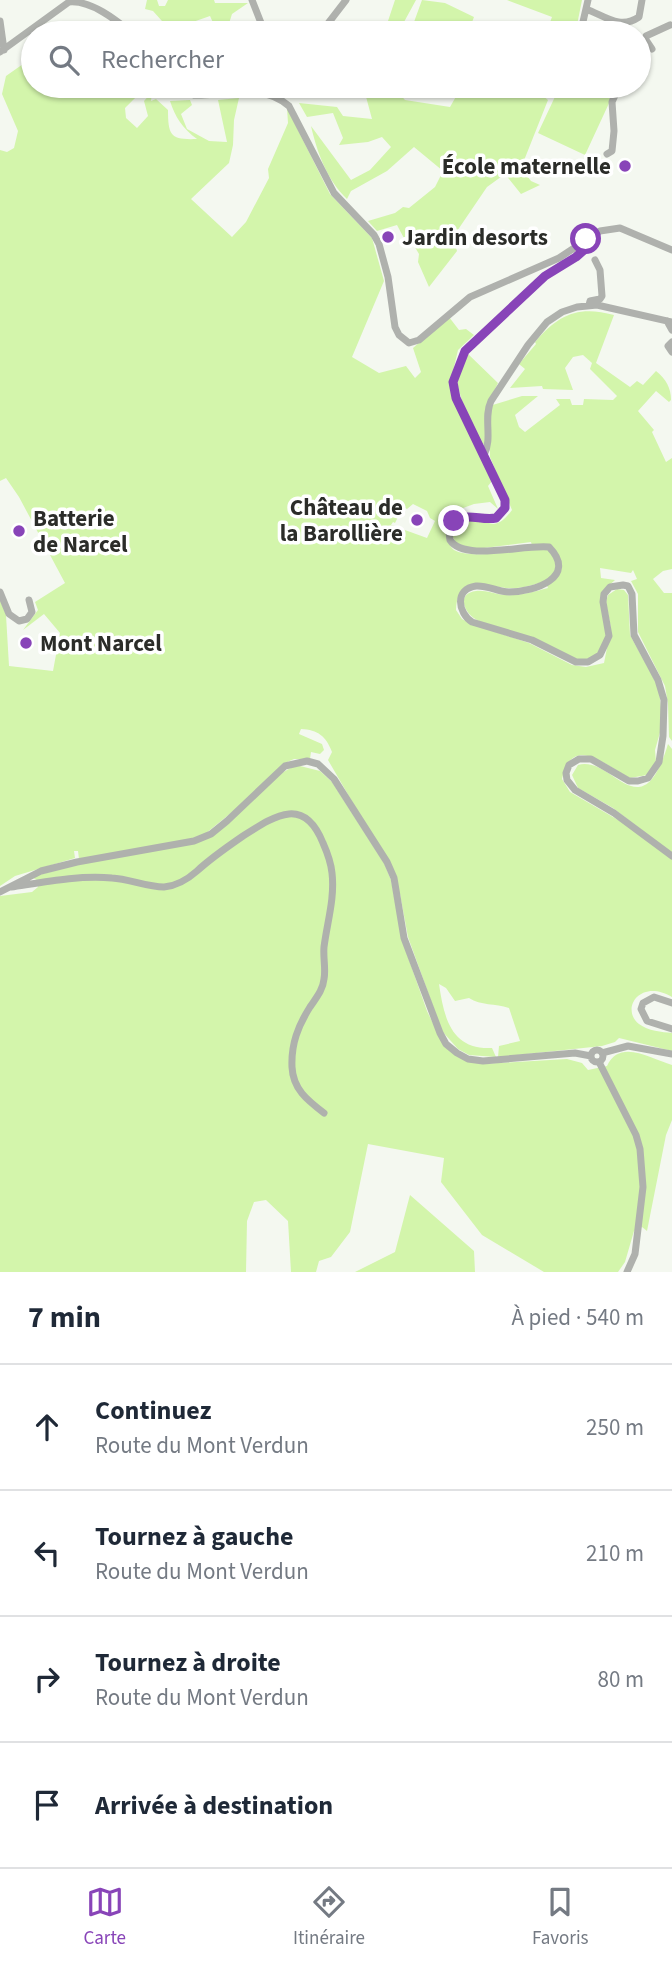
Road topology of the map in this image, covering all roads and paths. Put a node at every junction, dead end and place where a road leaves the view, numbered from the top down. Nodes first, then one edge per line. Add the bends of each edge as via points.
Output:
1 (252, 0) edge
2 (346, 0) edge
3 (642, 0) edge
4 (587, 4) edge
5 (0, 21) edge
6 (42, 21) edge
7 (114, 21) edge
8 (260, 21) edge
9 (330, 21) edge
10 (616, 21) edge
11 (632, 21) edge
12 (670, 25) dead end
13 (651, 34) edge
14 (21, 37) edge
15 (651, 46) edge
16 (653, 49) dead end
17 (2, 51) edge
18 (277, 98) edge
19 (614, 98) edge
20 (607, 154) dead end
21 (586, 239) junction
22 (672, 250) edge
23 (595, 260) dead end
24 (589, 305) junction
25 (670, 321) edge
26 (672, 330) edge
27 (672, 342) edge
28 (672, 352) edge
29 (484, 455) junction
30 (0, 592) edge
31 (29, 600) dead end
32 (672, 856) edge
33 (10, 887) junction
34 (0, 892) edge
35 (672, 1003) edge
36 (672, 1029) edge
37 (602, 1053) junction
38 (672, 1054) edge
39 (591, 1056) junction
40 (600, 1062) junction
41 (324, 1112) dead end
42 (627, 1272) edge

1 - 8 street
2 - 9 street
3 - 11 street via 639,17
4 - 10 street
5 - 17 street
6 - 7 street via 75,1
12 - 13 street
14 - 17 street
15 - 16 street
18 - 21 street via 289,106 334,193 374,235 388,277 395,327 409,343 419,340 470,297 559,258
19 - 20 street via 612,151
21 - 22 street via 600,230 620,229
21 - 29 street via 584,250 545,276 474,341 457,365 456,398
23 - 24 street via 602,296
24 - 25 street
24 - 29 street via 562,312 547,322 517,358 487,408
25 - 26 street
27 - 28 street via 668,346
29 - 32 street via 505,508 488,520 469,515 458,518 450,528 450,540 471,551 549,547 559,560 559,569 549,582 530,589 469,588 459,608 472,622 532,640 576,662 588,662 600,655 609,636 604,594 610,587 628,586 634,635 664,700 659,762 648,778 638,782 591,759 579,759 569,765 567,780
30 - 31 street via 9,614 19,621 32,612
33 - 34 street
33 - 39 street via 41,871 77,862 194,841 228,821 285,766 307,761 318,764 334,779 387,862 404,938 446,1044 468,1059
33 - 41 street via 110,877 165,887 190,877 212,857 281,814 308,818 325,848 333,893 323,952 325,978 299,1024 292,1070 301,1095
35 - 36 street via 654,997 641,1009 647,1021
37 - 38 street via 628,1046
37 - 39 street via 594,1051
37 - 40 street
39 - 40 street
40 - 42 street via 640,1149 643,1187 635,1254

